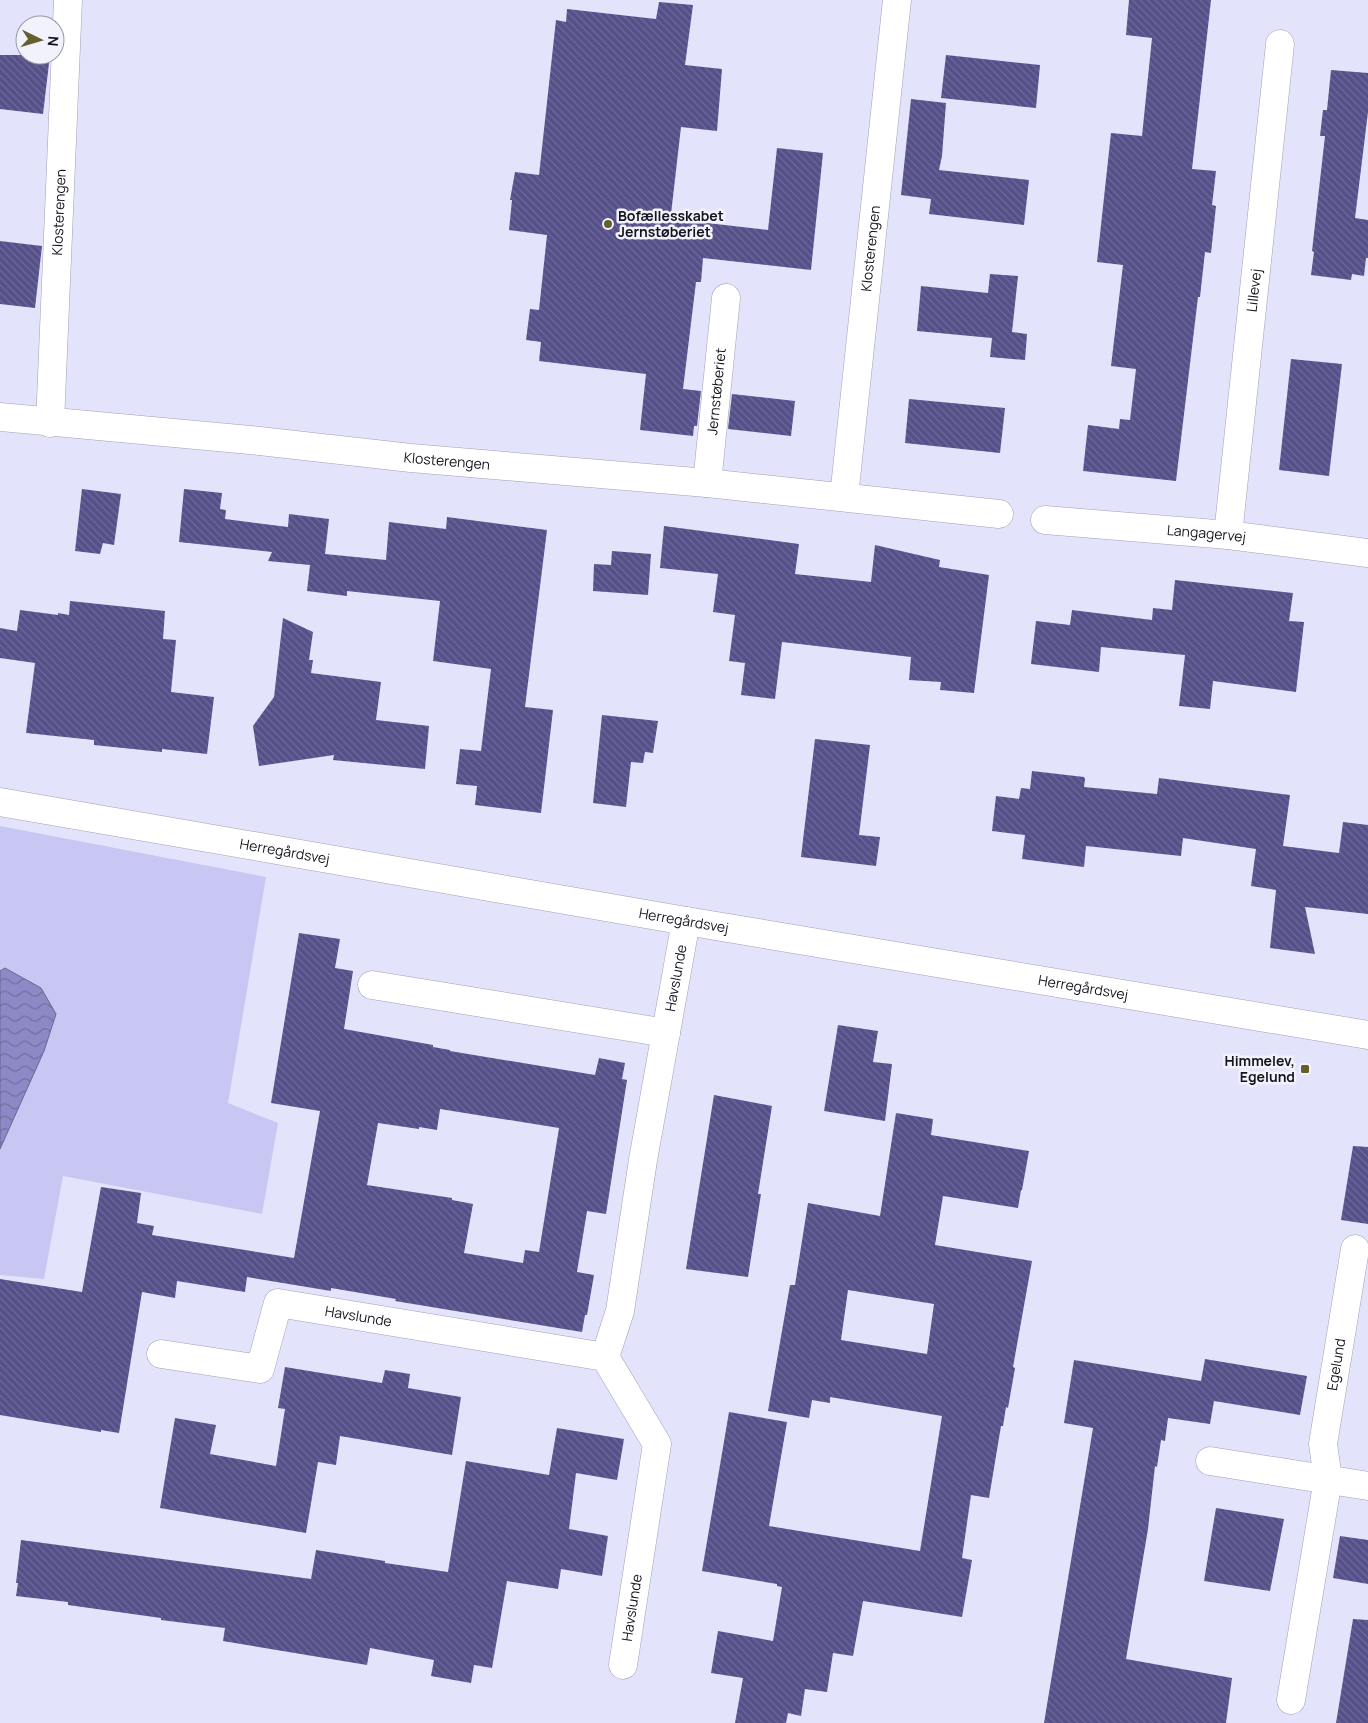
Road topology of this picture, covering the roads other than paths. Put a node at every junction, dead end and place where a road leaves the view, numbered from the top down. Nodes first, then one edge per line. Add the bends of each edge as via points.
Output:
1 (68, 0) edge
2 (897, 0) edge
3 (1280, 44) dead end
4 (726, 298) dead end
5 (0, 417) edge
6 (50, 423) junction
7 (707, 483) junction
8 (844, 497) junction
9 (999, 514) dead end
10 (1045, 520) dead end
11 (1228, 535) junction
12 (1368, 553) edge
13 (0, 802) edge
14 (686, 921) junction
15 (372, 985) dead end
16 (666, 1033) junction
17 (1368, 1035) edge
18 (1355, 1249) dead end
19 (162, 1354) dead end
20 (605, 1357) junction
21 (1210, 1461) dead end
22 (1328, 1479) junction
23 (1368, 1486) edge
24 (623, 1666) dead end
25 (1291, 1700) dead end

1 - 6 street, Klosterengen
2 - 8 street, Klosterengen
3 - 11 street, Lillevej
4 - 7 street, Jernstøberiet
5 - 6 street, Klosterengen
6 - 7 street, Klosterengen
7 - 8 street, Klosterengen
8 - 9 street, Klosterengen
10 - 11 street, Langagervej
11 - 12 street, Langagervej
13 - 14 street, Herregårdsvej
14 - 16 street, Havslunde
14 - 17 street, Herregårdsvej
15 - 16 street
16 - 20 street, Havslunde via 620,1311
18 - 22 street, Egelund via 1323,1444
19 - 20 street, Havslunde via 260,1370 278,1303
20 - 24 street, Havslunde via 657,1444
21 - 22 street
22 - 23 street
22 - 25 street, Egelund

